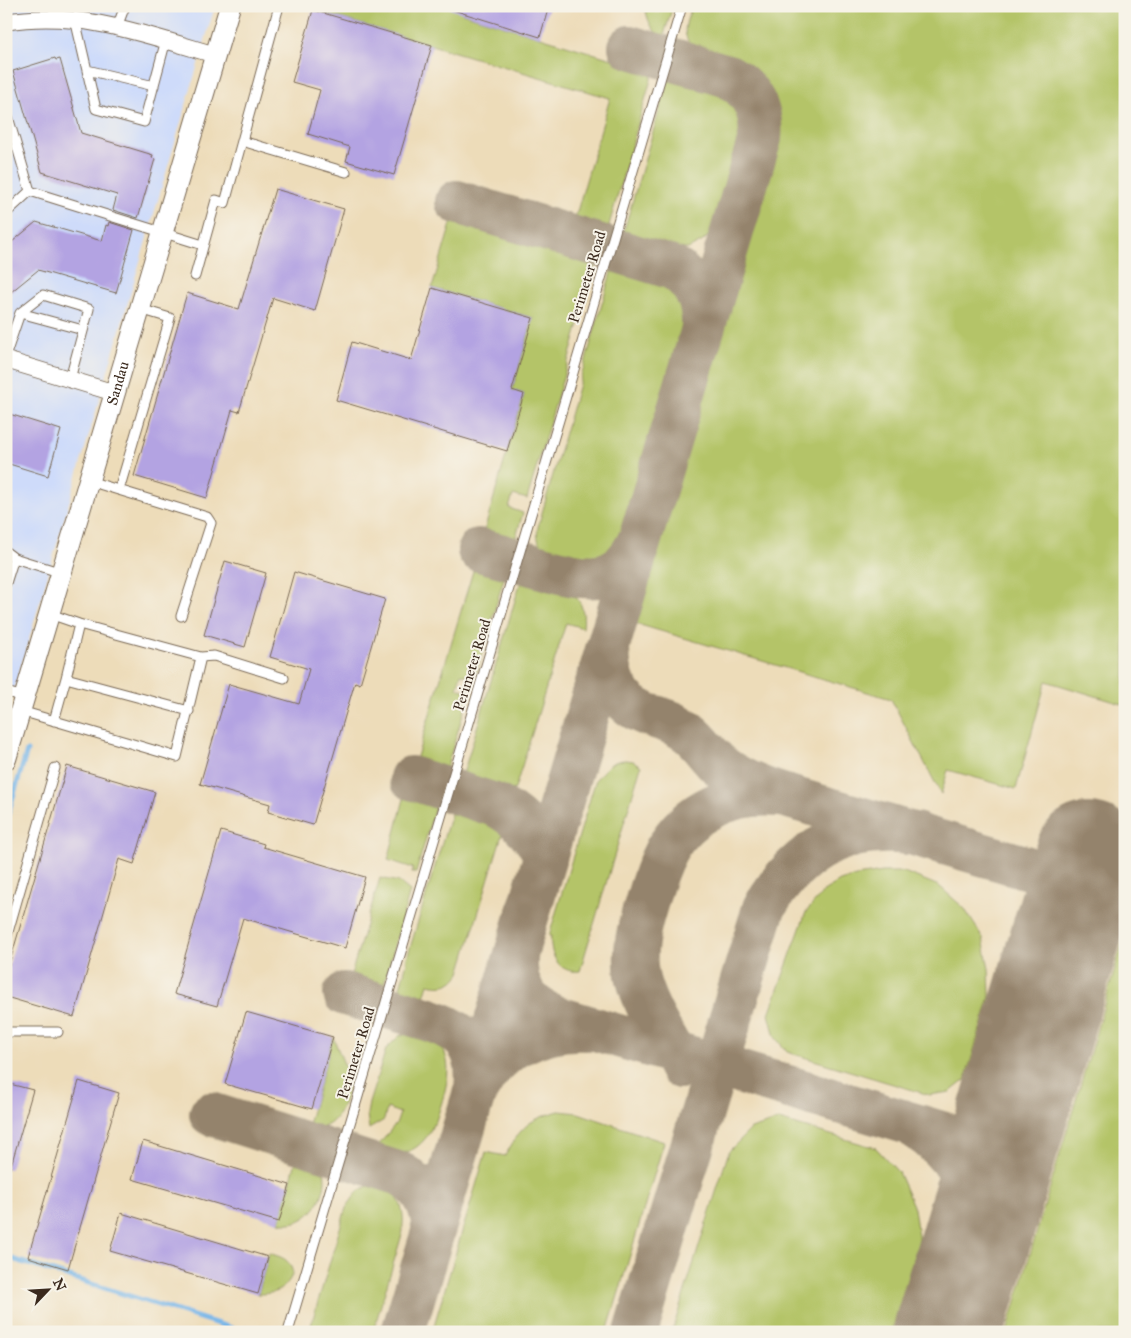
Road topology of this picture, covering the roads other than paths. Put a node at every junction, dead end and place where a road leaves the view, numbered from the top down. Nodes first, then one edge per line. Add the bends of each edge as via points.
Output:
1 (125, 6) edge
2 (230, 6) edge
3 (279, 6) edge
4 (682, 6) edge
5 (54, 12) edge
6 (75, 19) junction
7 (6, 22) edge
8 (117, 27) junction
9 (166, 40) junction
10 (216, 55) junction
11 (87, 70) junction
12 (154, 86) junction
13 (6, 110) edge
14 (242, 141) junction
15 (346, 172) dead end
16 (30, 191) junction
17 (6, 213) edge
18 (163, 233) junction
19 (203, 245) junction
20 (195, 276) dead end
21 (140, 309) junction
22 (20, 313) junction
23 (83, 330) junction
24 (6, 354) edge
25 (6, 360) edge
26 (70, 379) junction
27 (116, 393) junction
28 (89, 481) junction
29 (119, 490) junction
30 (9, 556) edge
31 (62, 573) junction
32 (6, 583) edge
33 (50, 614) junction
34 (181, 616) dead end
35 (79, 624) junction
36 (201, 658) junction
37 (66, 678) junction
38 (284, 678) dead end
39 (17, 700) edge
40 (189, 711) junction
41 (54, 721) junction
42 (6, 759) edge
43 (55, 768) dead end
44 (6, 939) edge
45 (6, 1032) edge
46 (58, 1032) dead end
47 (288, 1332) edge

1 - 8 lane
2 - 10 street, Sandau
3 - 14 lane
4 - 47 lane, Perimeter Road
5 - 6 street
5 - 7 street
6 - 8 street
6 - 11 lane
8 - 9 street
9 - 10 street
9 - 12 lane
10 - 18 street, Sandau
11 - 12 lane
11 - 12 lane via 96,109 144,122
13 - 16 lane
14 - 15 lane
14 - 19 lane via 224,203 216,200
16 - 17 lane
16 - 18 lane
18 - 19 lane
18 - 21 street, Sandau
19 - 20 lane
21 - 27 street, Sandau
21 - 29 lane via 170,318
22 - 23 lane
22 - 23 lane via 43,295 89,309
22 - 24 lane
23 - 26 lane
25 - 26 street
26 - 27 street
27 - 28 street, Sandau
28 - 29 lane
28 - 31 street, Sandau
29 - 34 lane via 207,517 211,523
30 - 31 lane
30 - 32 lane
31 - 33 street, Sandau
33 - 35 lane
33 - 39 street, Sandau
35 - 36 lane
35 - 37 lane
36 - 38 lane via 214,656
36 - 40 lane
37 - 40 lane
37 - 41 lane
39 - 41 lane
39 - 42 street, Sandau
40 - 41 lane via 177,757
43 - 44 lane
45 - 46 lane

